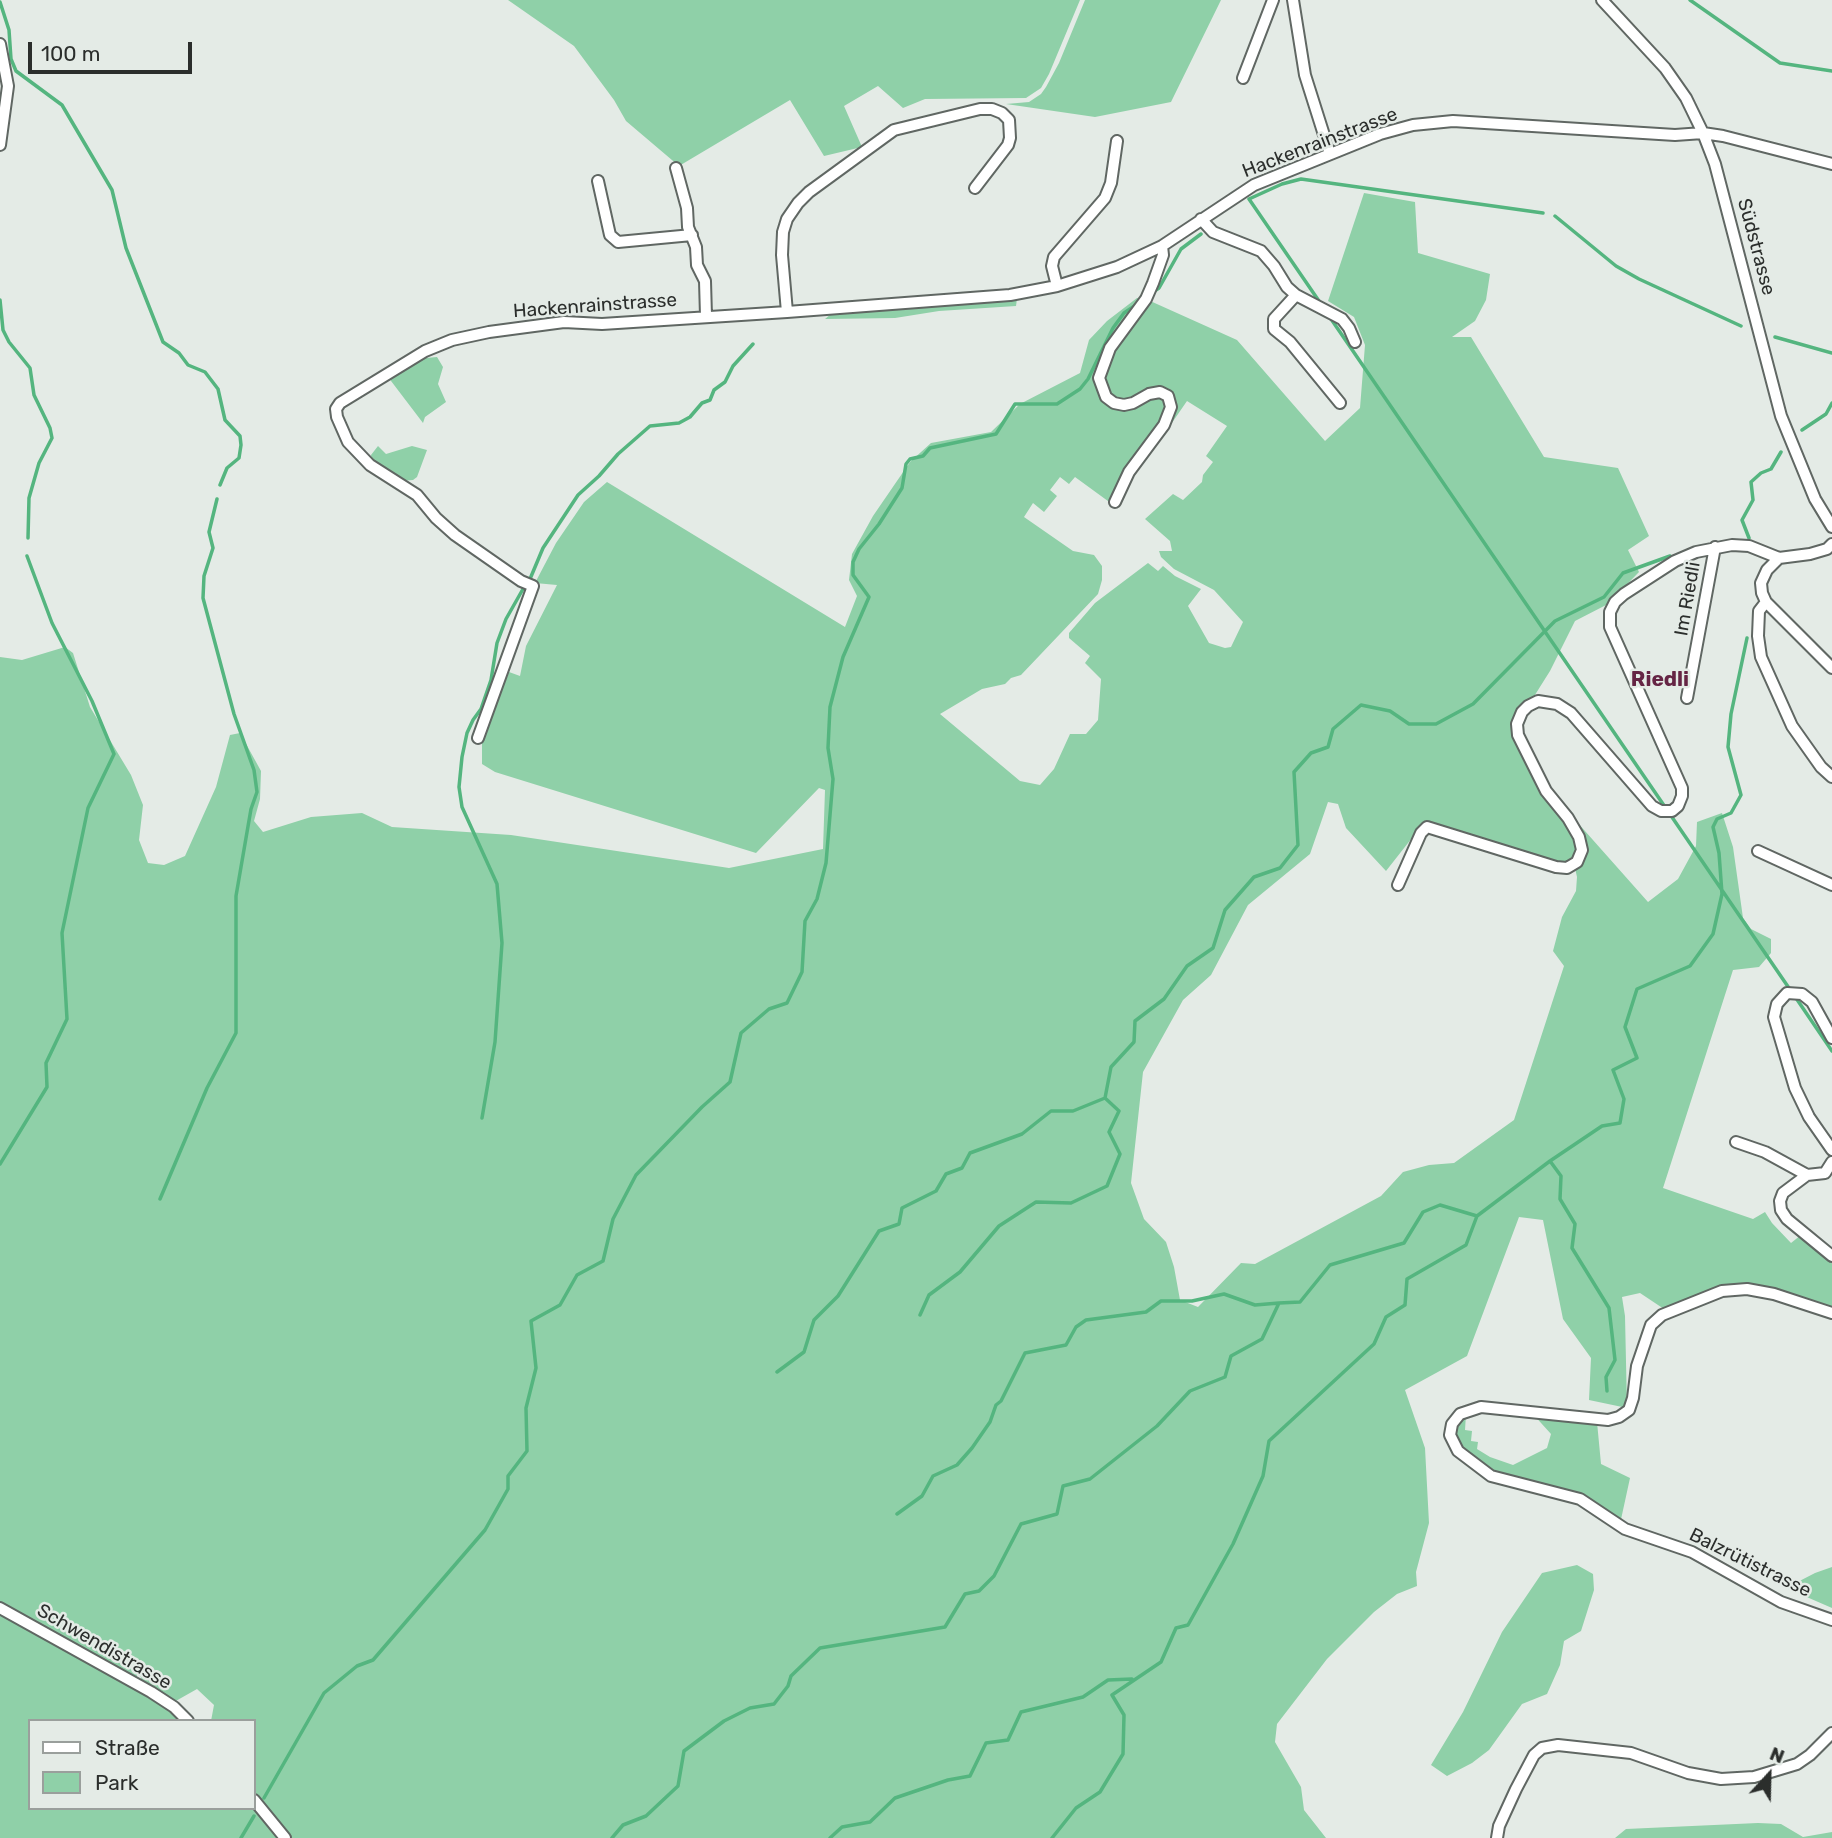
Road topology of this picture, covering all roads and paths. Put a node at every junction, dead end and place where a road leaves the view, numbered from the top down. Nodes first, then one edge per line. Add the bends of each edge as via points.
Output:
1 (1273, 0) edge
2 (1293, 0) edge
3 (1602, 0) edge
4 (0, 44) edge
5 (1243, 78) dead end
6 (1703, 132) junction
7 (1117, 141) dead end
8 (0, 145) edge
9 (1330, 154) junction
10 (1832, 164) edge
11 (676, 168) dead end
12 (598, 181) dead end
13 (975, 188) dead end
14 (1201, 219) junction
15 (692, 234) junction
16 (1162, 246) junction
17 (1057, 286) junction
18 (1296, 295) junction
19 (787, 312) junction
20 (706, 316) junction
21 (1355, 342) dead end
22 (1340, 403) dead end
23 (1115, 502) dead end
24 (1832, 527) edge
25 (1832, 544) edge
26 (1715, 547) junction
27 (1779, 558) junction
28 (1766, 602) junction
29 (1832, 668) edge
30 (1688, 698) dead end
31 (478, 738) dead end
32 (1832, 778) edge
33 (1758, 851) dead end
34 (1398, 885) dead end
35 (1832, 885) edge
36 (1832, 1038) edge
37 (1736, 1142) dead end
38 (1832, 1150) edge
39 (1832, 1162) edge
40 (1807, 1175) junction
41 (1832, 1256) edge
42 (1832, 1313) edge
43 (0, 1608) edge
44 (1832, 1620) edge
45 (186, 1719) edge
46 (1832, 1733) edge
47 (256, 1802) edge
48 (285, 1838) edge
49 (1497, 1838) edge

1 - 5 street
2 - 9 street via 1305,75
3 - 6 street, Südstrasse via 1665,68
4 - 8 street via 8,86
6 - 9 street, Hackenrainstrasse via 1675,135 1453,121 1413,125
6 - 10 street, Hackenrainstrasse
6 - 24 street, Südstrasse via 1716,164 1781,416 1815,499
7 - 17 street via 1105,198 1054,257
9 - 14 street, Hackenrainstrasse via 1254,185
11 - 15 street
12 - 15 street via 610,235 618,242
13 - 19 street via 1010,138 1009,120 1002,113 980,109 894,130 809,192 787,219 782,255
14 - 16 street, Hackenrainstrasse
14 - 18 street via 1213,232 1261,251
15 - 20 street via 705,281
16 - 17 street, Hackenrainstrasse via 1117,267
16 - 23 street via 1163,255 1146,299 1110,348 1099,378 1106,397 1114,403 1133,403 1160,392 1168,396 1171,407
17 - 19 street, Hackenrainstrasse via 1010,295
18 - 21 street via 1342,319
18 - 22 street via 1276,315 1274,329
19 - 20 street, Hackenrainstrasse
20 - 31 street, Hackenrainstrasse via 602,324 564,322 452,340 425,351 336,409 348,442 370,465 417,495 455,535 533,586
25 - 27 street via 1810,554
26 - 27 street via 1749,546
26 - 30 street, Im Riedli
26 - 34 street via 1675,561 1624,594 1610,612 1610,627 1682,788 1678,806 1672,811 1652,806 1572,713 1538,701 1522,712 1518,735 1546,791 1578,837 1582,850 1577,862 1567,868 1556,867 1427,827
27 - 28 street via 1763,576
28 - 29 street
28 - 32 street via 1759,611 1761,657 1792,726
33 - 35 street
36 - 38 street via 1802,994 1787,993 1777,1004 1774,1017 1795,1088
37 - 40 street
39 - 40 street via 1823,1174
40 - 41 street via 1783,1194 1781,1210
42 - 44 street, Balzrütistrasse via 1774,1294 1723,1291 1662,1315 1651,1325 1629,1410 1619,1417 1608,1420 1482,1407 1461,1414 1450,1435 1458,1451 1491,1476 1580,1499 1625,1529 1692,1552 1781,1602
43 - 45 street, Schwendistrasse via 151,1692
46 - 49 street via 1789,1768 1721,1779 1696,1776 1631,1753 1558,1745 1542,1748 1516,1789
47 - 48 street

